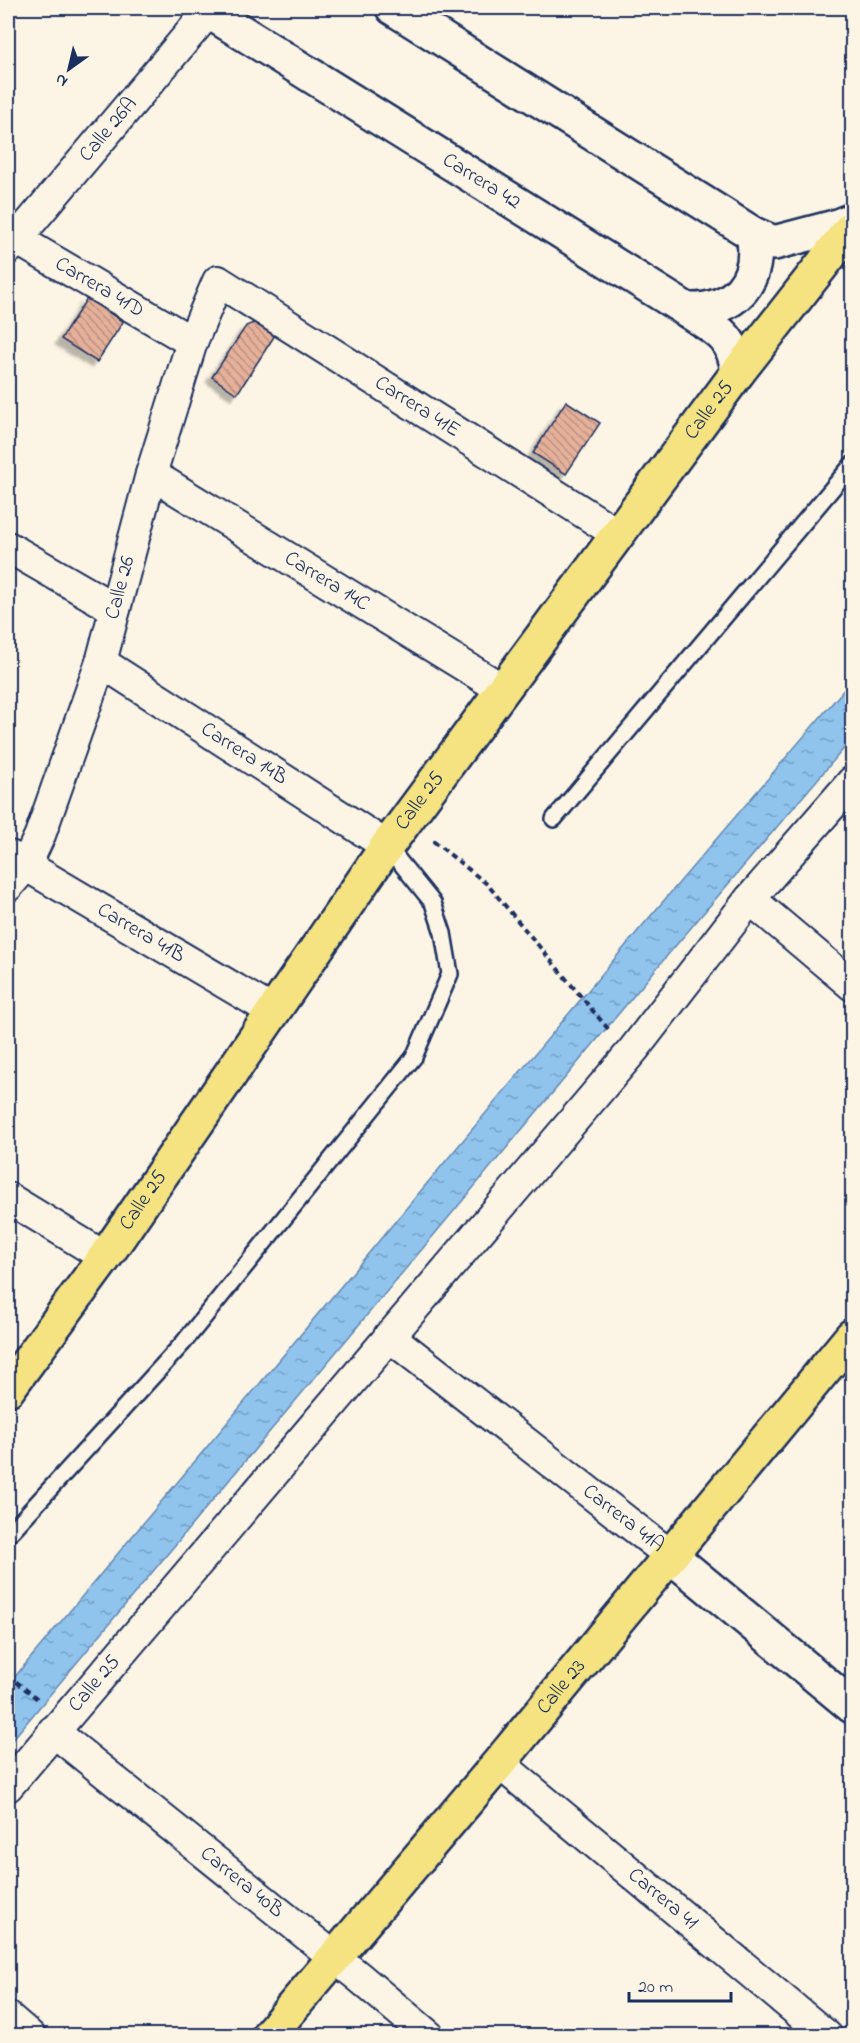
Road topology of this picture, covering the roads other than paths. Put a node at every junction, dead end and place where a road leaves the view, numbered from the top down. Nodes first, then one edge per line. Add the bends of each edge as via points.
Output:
1 (393, 8) edge
2 (206, 9) edge
3 (852, 220) edge
4 (852, 227) edge
5 (753, 234) junction
6 (10, 241) edge
7 (218, 281) joint
8 (687, 310) junction
9 (192, 342) junction
10 (738, 372) junction
11 (852, 465) edge
12 (151, 474) junction
13 (616, 534) junction
14 (8, 547) edge
15 (115, 609) junction
16 (101, 662) junction
17 (502, 689) junction
18 (852, 782) edge
19 (554, 819) dead end
20 (387, 846) junction
21 (14, 868) edge
22 (750, 899) junction
23 (852, 985) edge
24 (274, 1012) junction
25 (8, 1198) edge
26 (105, 1257) junction
27 (388, 1336) junction
28 (852, 1336) edge
29 (8, 1389) edge
30 (8, 1535) edge
31 (671, 1556) junction
32 (852, 1706) edge
33 (50, 1719) junction
34 (499, 1763) junction
35 (8, 1786) edge
36 (334, 1956) junction
37 (8, 2017) edge
38 (30, 2036) edge
39 (267, 2036) edge
40 (429, 2036) edge
41 (827, 2036) edge

1 - 5 street
2 - 6 street, Calle 26A
2 - 8 street, Carrera 42
3 - 5 street via 774,243
4 - 10 main road, Calle 25
5 - 8 street via 755,261 746,285 720,305
6 - 9 street, Carrera 41D
7 - 9 street, Calle 26
7 - 13 street, Carrera 41E
8 - 10 street, Carrera 42 via 731,344
9 - 12 street, Calle 26
10 - 13 main road, Calle 25
11 - 19 lane
12 - 15 street, Calle 26
12 - 17 street, Carrera 14C
13 - 17 main road, Calle 25
14 - 15 street
15 - 16 street, Calle 26
16 - 20 street, Carrera 14B
16 - 21 street, Calle 26 via 40,835
17 - 20 main road, Calle 25
18 - 22 street, Calle 25
20 - 24 main road, Calle 25
20 - 30 lane via 433,903 450,974 414,1057 184,1342
21 - 24 street, Carrera 41B
22 - 23 street
22 - 27 street, Calle 25 via 634,1049
24 - 26 main road, Calle 25
25 - 26 street
26 - 29 main road, Calle 25
27 - 31 street, Carrera 41A
27 - 33 street, Calle 25
28 - 31 main road, Calle 23
31 - 32 street, Carrera 41A
31 - 34 main road, Calle 23
33 - 35 street, Calle 25
33 - 36 street, Carrera 40B
34 - 36 main road, Calle 23
34 - 41 street, Carrera 41
36 - 39 main road, Calle 23
36 - 40 street, Carrera 40B
37 - 38 street

